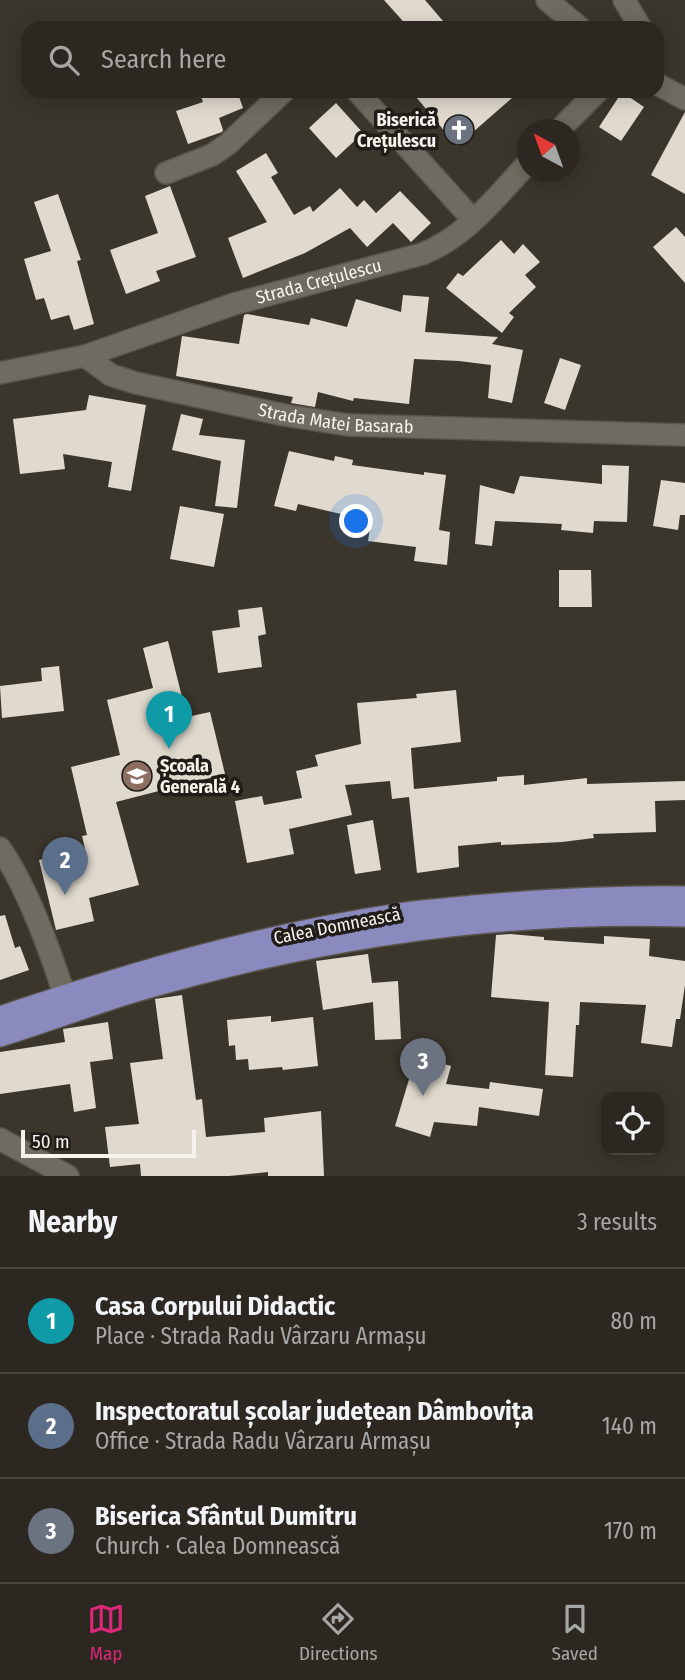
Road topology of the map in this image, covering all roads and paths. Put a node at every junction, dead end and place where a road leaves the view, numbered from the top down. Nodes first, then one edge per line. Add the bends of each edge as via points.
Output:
1 (547, 0) edge
2 (624, 0) edge
3 (572, 21) edge
4 (637, 21) edge
5 (664, 88) edge
6 (277, 98) edge
7 (363, 98) edge
8 (591, 98) edge
9 (685, 99) edge
10 (570, 119) edge
11 (166, 173) dead end
12 (517, 174) edge
13 (473, 220) junction
14 (85, 356) junction
15 (0, 373) edge
16 (685, 435) edge
17 (0, 848) edge
18 (685, 897) edge
19 (685, 916) edge
20 (68, 1004) junction
21 (0, 1017) edge
22 (0, 1036) edge
23 (0, 1139) edge
24 (68, 1176) edge

1 - 3 street
2 - 4 street
5 - 9 street
6 - 11 street via 212,155
7 - 13 street
8 - 10 street
12 - 13 street, Strada Crețulescu
13 - 14 street, Strada Crețulescu via 449,241 422,254 234,304
14 - 15 street
14 - 16 street, Strada Matei Basarab via 111,375 136,383 348,425
17 - 20 street via 22,889
18 - 20 main road, Calea Domnească via 524,902 401,913 203,955
19 - 20 main road via 526,919 394,933
20 - 21 main road, Calea Domnească
20 - 22 main road
23 - 24 street

